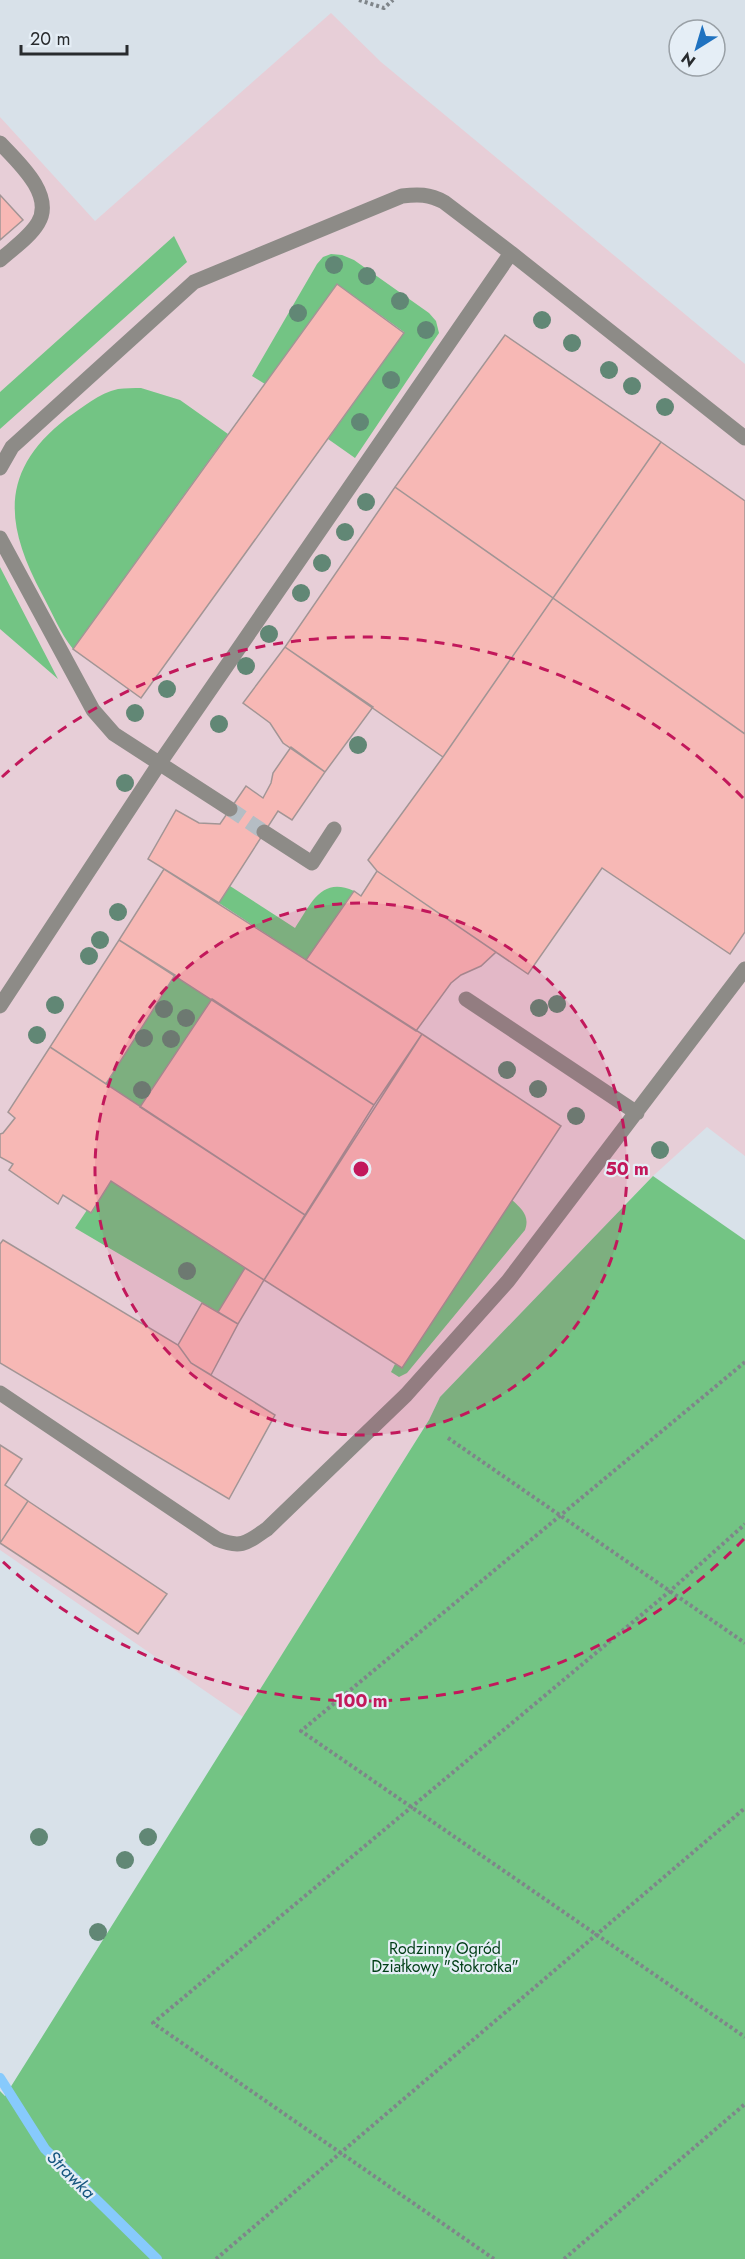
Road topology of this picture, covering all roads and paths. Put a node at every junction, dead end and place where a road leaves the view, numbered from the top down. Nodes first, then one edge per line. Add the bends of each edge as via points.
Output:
1 (359, 0) edge
2 (393, 0) edge
3 (0, 143) edge
4 (511, 253) junction
5 (0, 260) edge
6 (745, 438) edge
7 (0, 468) edge
8 (0, 538) edge
9 (159, 764) junction
10 (230, 809) tunnel mouth
11 (334, 829) dead end
12 (264, 832) tunnel mouth
13 (745, 969) edge
14 (466, 999) dead end
15 (0, 1006) edge
16 (637, 1113) junction
17 (745, 1362) edge
18 (0, 1393) edge
19 (448, 1438) dead end
20 (560, 1516) junction
21 (745, 1524) edge
22 (670, 1591) junction
23 (745, 1642) edge
24 (412, 1807) junction
25 (745, 1808) edge
26 (598, 1934) junction
27 (745, 2037) edge
28 (745, 2104) edge
29 (341, 2153) junction
30 (216, 2259) edge
31 (494, 2259) edge
32 (564, 2259) edge

1 - 2 path via 384,8
3 - 5 lane via 31,178 40,197 42,214 33,230
4 - 6 lane
4 - 7 lane via 444,202 420,194 402,196 194,282 12,447
4 - 9 lane
8 - 9 lane via 93,710 114,734
9 - 10 lane
9 - 15 lane
11 - 12 lane via 312,863
13 - 16 lane
14 - 16 lane
16 - 18 lane via 508,1281 461,1335 406,1395 267,1529 247,1542 232,1545 217,1539
17 - 20 path
19 - 20 path
20 - 22 path
20 - 24 path via 301,1731
21 - 22 path
22 - 23 path
22 - 24 path
24 - 26 path
24 - 29 path via 153,2023
25 - 26 path
26 - 27 path
26 - 29 path
28 - 32 path
29 - 30 path
29 - 31 path

